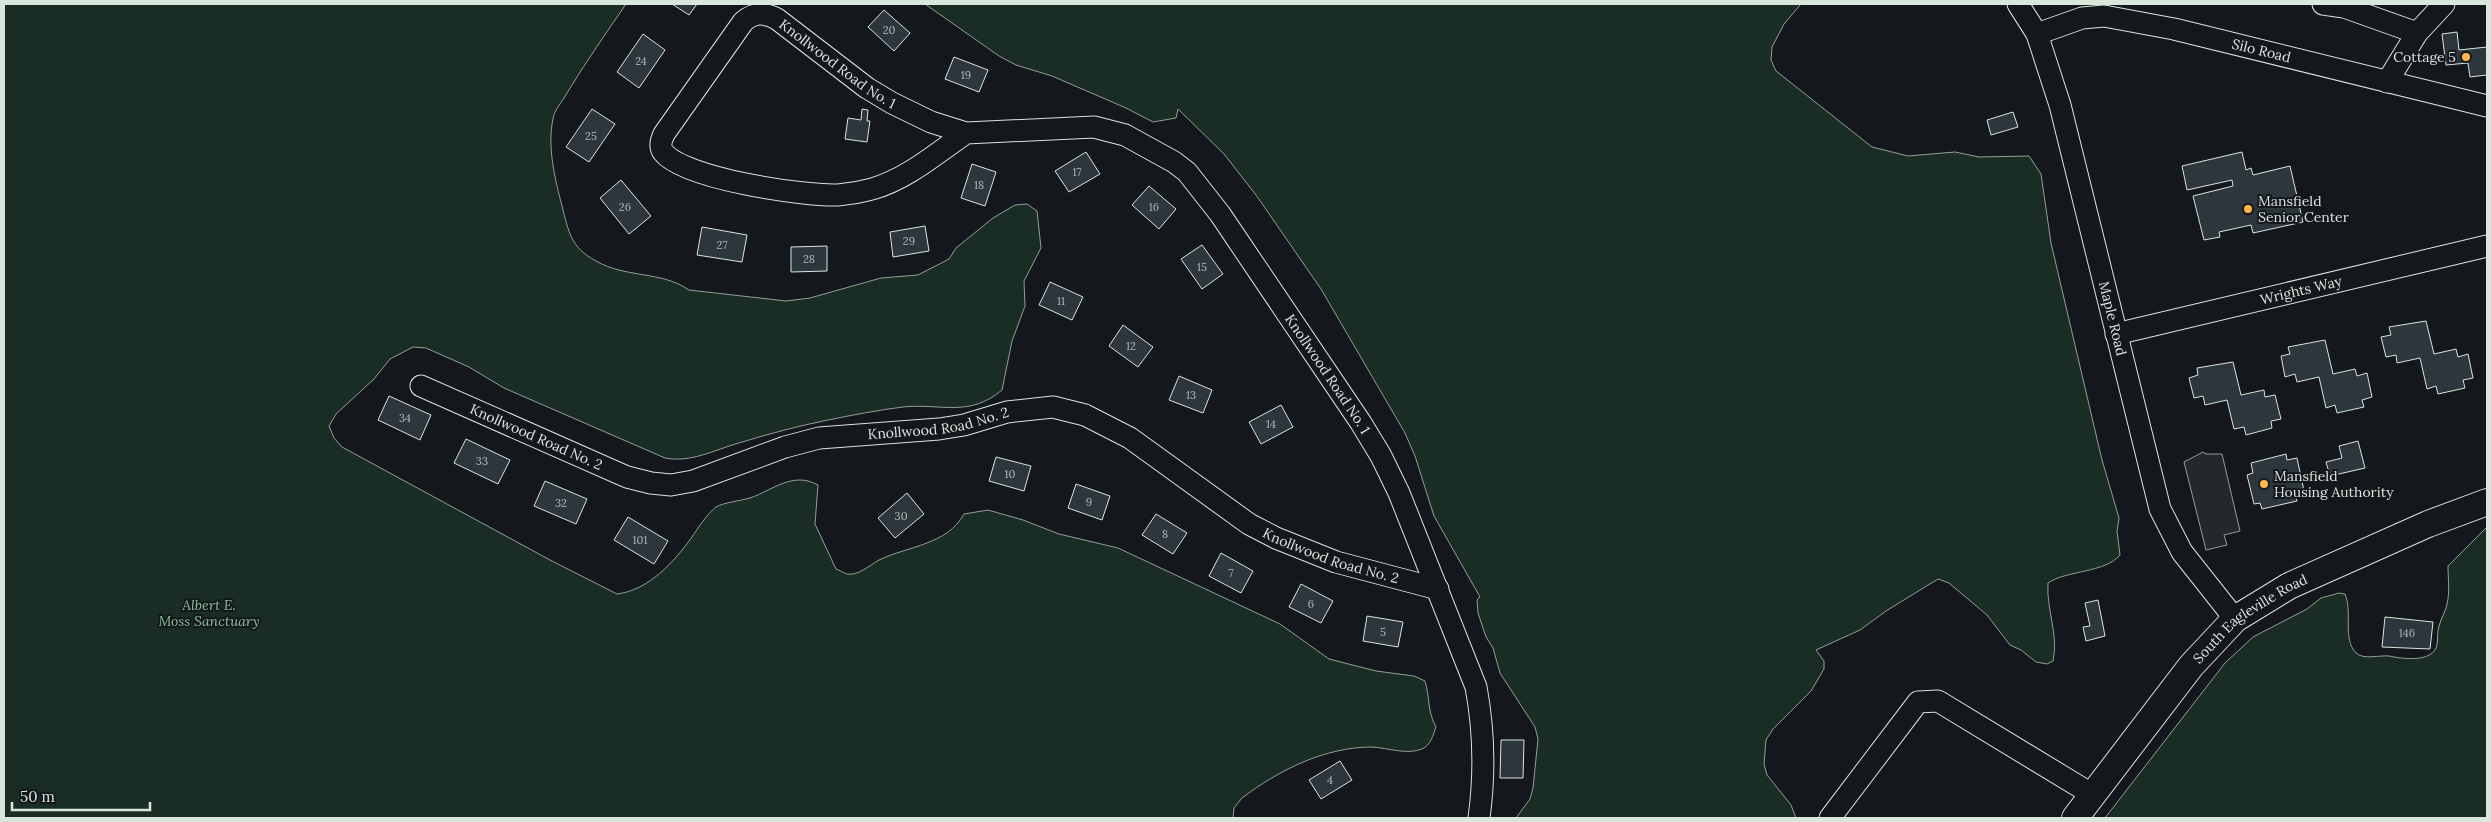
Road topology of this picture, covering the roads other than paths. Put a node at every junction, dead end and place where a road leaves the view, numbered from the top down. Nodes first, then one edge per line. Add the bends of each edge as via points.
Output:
1 (2018, 4) edge
2 (2323, 4) edge
3 (2444, 4) edge
4 (2344, 6) edge
5 (2104, 10) edge
6 (2417, 33) junction
7 (2037, 34) junction
8 (2387, 82) junction
9 (2487, 106) edge
10 (966, 133) junction
11 (2487, 246) edge
12 (2116, 334) junction
13 (421, 386) dead end
14 (2487, 502) edge
15 (1438, 588) junction
16 (2235, 619) junction
17 (2093, 795) junction
18 (1479, 818) edge
19 (1830, 818) edge
20 (2076, 818) edge

1 - 7 street, Maple Road
2 - 4 street
3 - 6 street
4 - 6 street
5 - 7 street, Silo Road
5 - 8 street, Silo Road
6 - 8 street
7 - 12 street, Maple Road via 2060,105
8 - 9 street, Silo Road
10 - 10 street, Knollwood Road No. 1 via 887,184 839,195 783,191 692,169 666,155 661,148 664,134 743,22 759,13 777,19 834,65 892,104 931,122
10 - 15 street, Knollwood Road No. 1 via 1094,127 1140,142 1186,172 1266,280 1382,456
11 - 12 street, Wrights Way
12 - 16 street, Maple Road via 2160,509 2182,552
13 - 15 street, Knollwood Road No. 2 via 627,477 671,485 693,481 819,438 955,426 1030,408 1069,410 1130,438 1249,524 1276,538 1336,562
14 - 16 main road, South Eagleville Road via 2428,524 2289,586
15 - 18 street, Knollwood Road No. 1 via 1476,687 1482,717
16 - 17 main road, South Eagleville Road via 2191,666
17 - 19 street via 1938,701 1918,702
17 - 20 main road, South Eagleville Road

